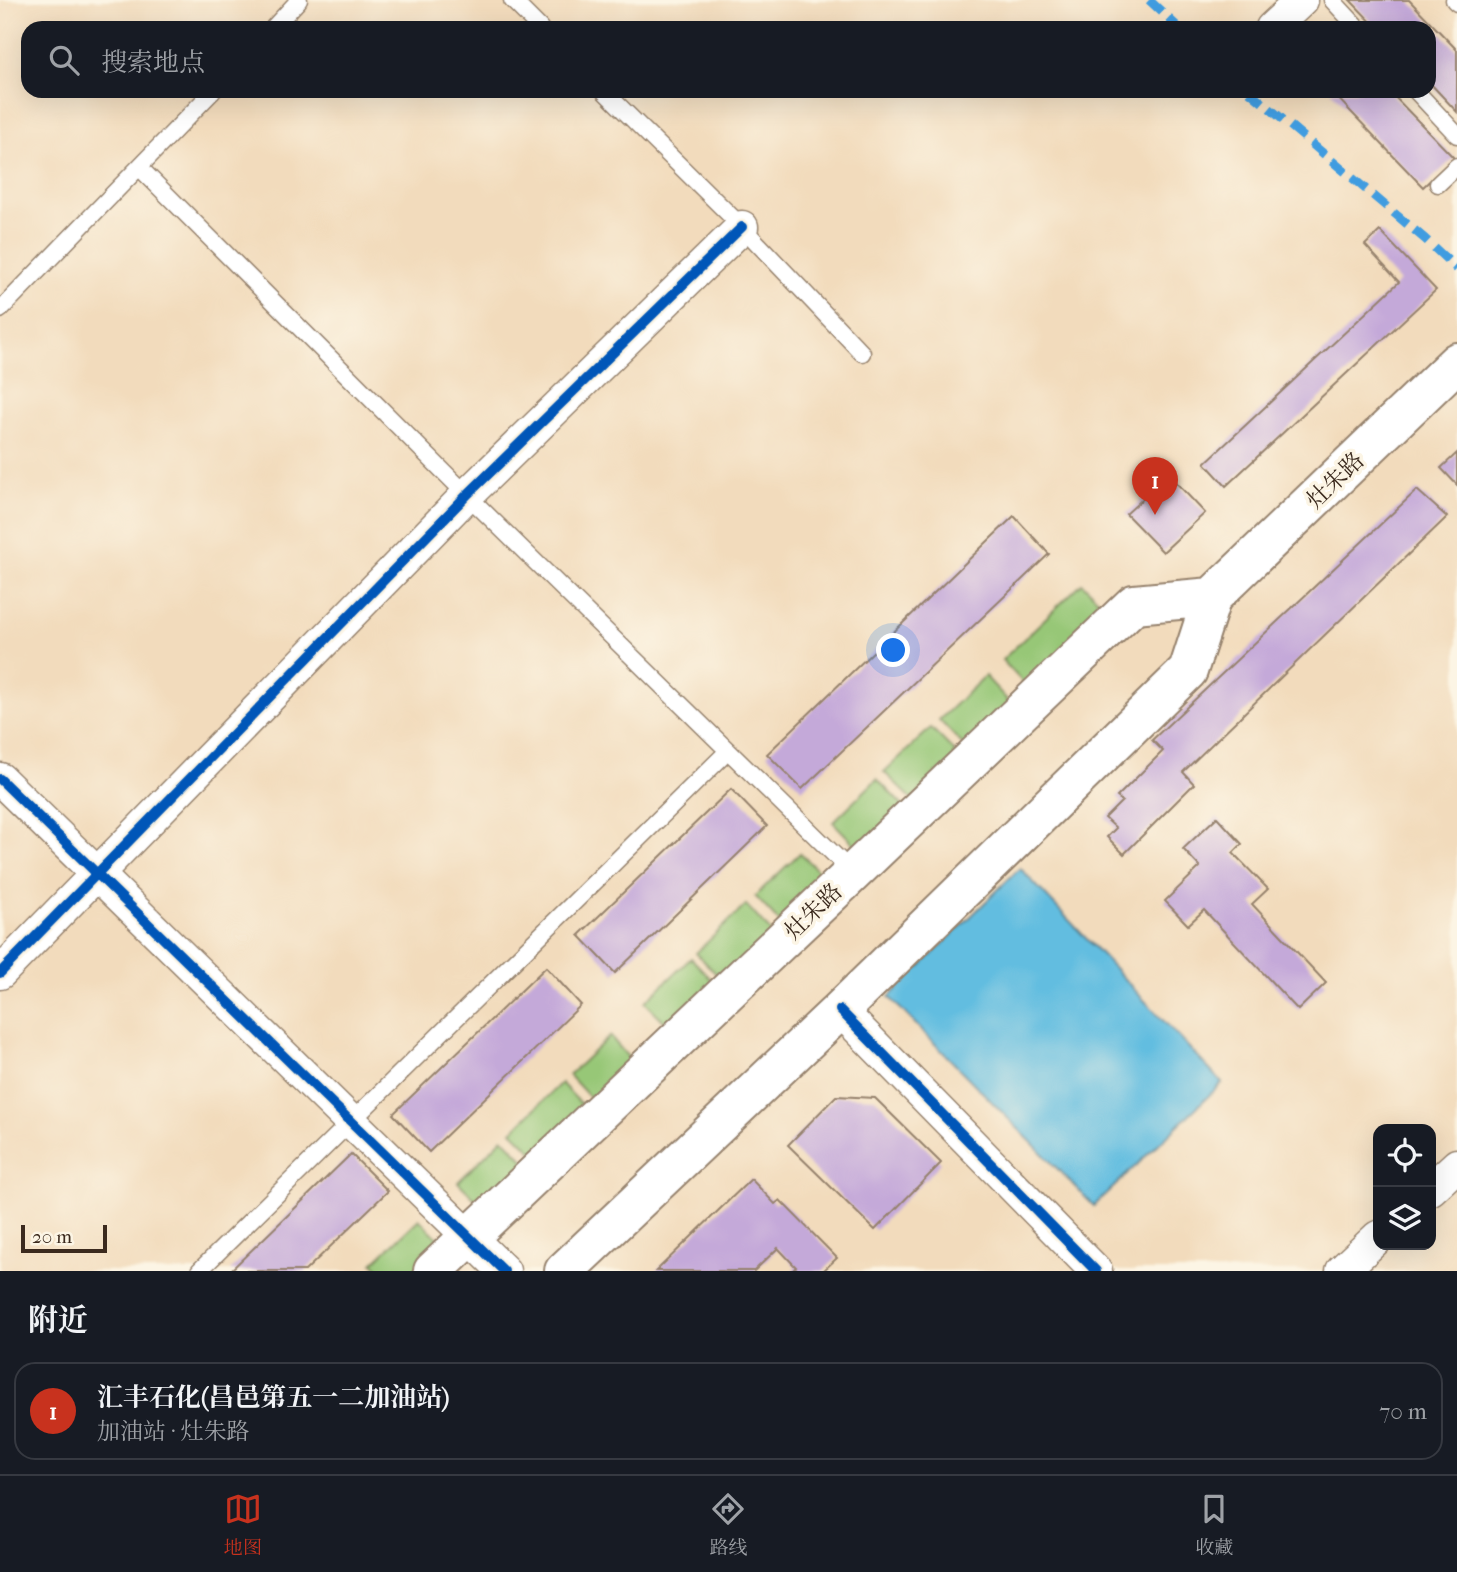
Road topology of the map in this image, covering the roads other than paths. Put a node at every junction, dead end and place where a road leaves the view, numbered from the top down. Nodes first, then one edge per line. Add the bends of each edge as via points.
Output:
1 (299, 0) edge
2 (512, 0) edge
3 (1302, 0) edge
4 (1332, 0) edge
5 (280, 21) edge
6 (533, 21) edge
7 (1280, 21) edge
8 (1352, 21) edge
9 (206, 98) edge
10 (611, 98) edge
11 (1423, 98) edge
12 (1457, 135) edge
13 (1457, 166) edge
14 (140, 168) junction
15 (1438, 184) dead end
16 (742, 227) junction
17 (0, 310) edge
18 (862, 353) dead end
19 (1457, 362) edge
20 (467, 495) junction
21 (1212, 597) junction
22 (728, 751) junction
23 (0, 779) edge
24 (853, 873) junction
25 (95, 874) junction
26 (0, 973) edge
27 (840, 1010) junction
28 (351, 1122) junction
29 (1457, 1165) edge
30 (1433, 1187) edge
31 (469, 1237) junction
32 (1373, 1242) edge
33 (199, 1271) edge
34 (433, 1271) edge
35 (504, 1271) edge
36 (564, 1271) edge
37 (1096, 1271) edge
38 (1342, 1271) edge

1 - 5 lane
2 - 6 lane
3 - 7 street
4 - 8 lane
9 - 14 lane
10 - 16 lane
11 - 12 lane
13 - 15 lane
14 - 17 lane
14 - 20 lane
16 - 18 lane
16 - 20 street
19 - 21 main road, 灶朱路
20 - 22 lane
20 - 25 street
21 - 24 main road, 灶朱路 via 1133,604
21 - 27 main road, 灶朱路 via 1188,671
22 - 24 lane
22 - 28 lane
23 - 25 street
24 - 31 main road, 灶朱路
25 - 26 street
25 - 28 street
27 - 36 main road, 灶朱路
27 - 37 street
28 - 31 street
28 - 33 lane
29 - 30 street
31 - 34 main road, 灶朱路
31 - 35 street
32 - 38 street

